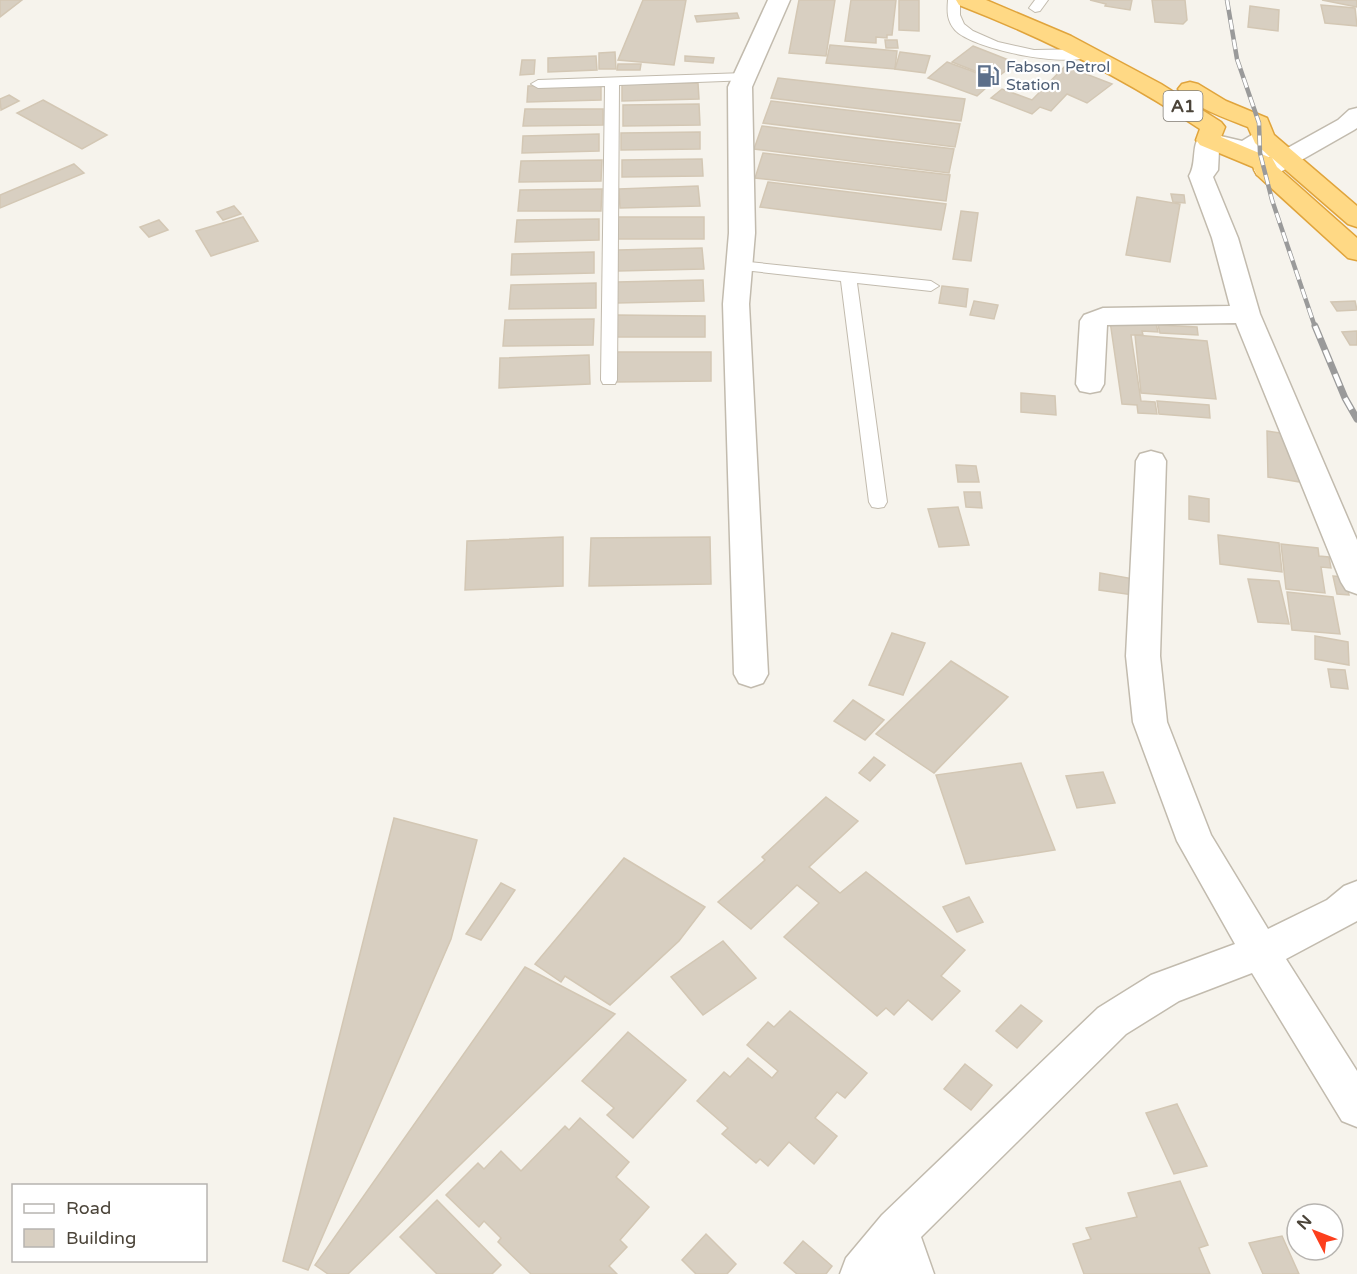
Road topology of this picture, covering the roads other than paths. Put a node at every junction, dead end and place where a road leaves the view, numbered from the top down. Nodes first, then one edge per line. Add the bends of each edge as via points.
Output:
1 (779, 0) edge
2 (954, 0) edge
3 (967, 0) edge
4 (1009, 0) edge
5 (1039, 4) edge
6 (1090, 53) junction
7 (746, 77) junction
8 (612, 81) junction
9 (538, 84) dead end
10 (1357, 115) edge
11 (1263, 138) junction
12 (1208, 140) junction
13 (1276, 163) junction
14 (1357, 219) edge
15 (1357, 252) edge
16 (740, 266) junction
17 (848, 276) junction
18 (931, 286) dead end
19 (1246, 314) junction
20 (609, 380) dead end
21 (1090, 384) dead end
22 (1151, 461) dead end
23 (878, 502) dead end
24 (1357, 582) edge
25 (751, 674) dead end
26 (1357, 898) edge
27 (1261, 952) junction
28 (1357, 1107) edge
29 (897, 1230) junction
30 (862, 1274) edge
31 (912, 1274) edge

1 - 7 street
2 - 6 lane via 955,19 963,32 991,44 1024,54
3 - 6 highway, A1
4 - 5 highway, A1
5 - 11 highway, A1 via 1218,106 1259,123
6 - 12 highway, A1 via 1140,79 1213,127
7 - 8 lane
7 - 16 street via 740,87
8 - 9 lane
8 - 20 lane
10 - 13 street
11 - 12 street via 1252,144 1260,153
11 - 13 highway, A1
12 - 13 highway, A1 via 1263,163
12 - 19 street via 1206,170 1201,176 1225,238
13 - 14 highway, A1
13 - 15 highway, A1
16 - 17 lane
16 - 25 street via 736,304
17 - 18 lane
17 - 23 lane
19 - 21 street via 1103,317 1094,321
19 - 24 street
22 - 27 street via 1143,656 1150,722 1195,841
26 - 27 street via 1340,912
27 - 28 street
27 - 29 street via 1165,988 1112,1021
29 - 30 street
29 - 31 street

